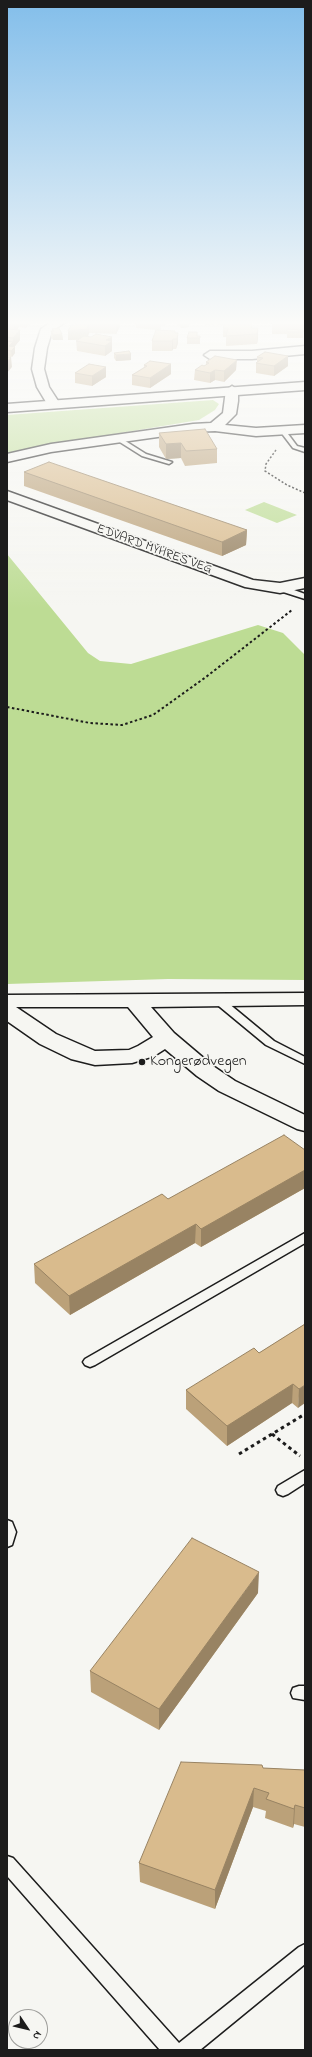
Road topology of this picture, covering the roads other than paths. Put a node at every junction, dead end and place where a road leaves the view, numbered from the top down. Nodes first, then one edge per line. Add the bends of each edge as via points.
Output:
1 (226, 417) edge
2 (215, 427) junction
3 (305, 429) edge
4 (285, 435) junction
5 (117, 438) junction
6 (305, 450) edge
7 (7, 458) edge
8 (169, 462) dead end
9 (7, 495) edge
10 (305, 583) edge
11 (280, 588) junction
12 (305, 597) edge
13 (305, 999) edge
14 (134, 1000) junction
15 (218, 1000) junction
16 (7, 1001) edge
17 (7, 1011) edge
18 (166, 1038) junction
19 (305, 1061) edge
20 (305, 1124) edge
21 (305, 1237) edge
22 (90, 1362) dead end
23 (305, 1476) edge
24 (283, 1490) dead end
25 (7, 1526) edge
26 (7, 1541) edge
27 (7, 1864) edge
28 (305, 1953) edge
29 (172, 2050) edge
30 (185, 2050) edge

1 - 2 street
2 - 4 street
2 - 5 street
3 - 4 street
4 - 6 lane via 295,447
5 - 7 street via 50,448
5 - 8 lane via 144,454
9 - 11 street, EDVARD MYHRES VEG via 227,577 250,584
10 - 11 street, EDVARD MYHRES VEG
11 - 12 lane
13 - 15 street
14 - 15 street
14 - 16 street
14 - 18 street
15 - 19 lane via 270,1043
17 - 18 street via 48,1039 79,1054 95,1058 132,1056 146,1051
18 - 20 street via 227,1086
21 - 22 lane
23 - 24 lane
25 - 26 lane
27 - 29 lane
28 - 30 lane

